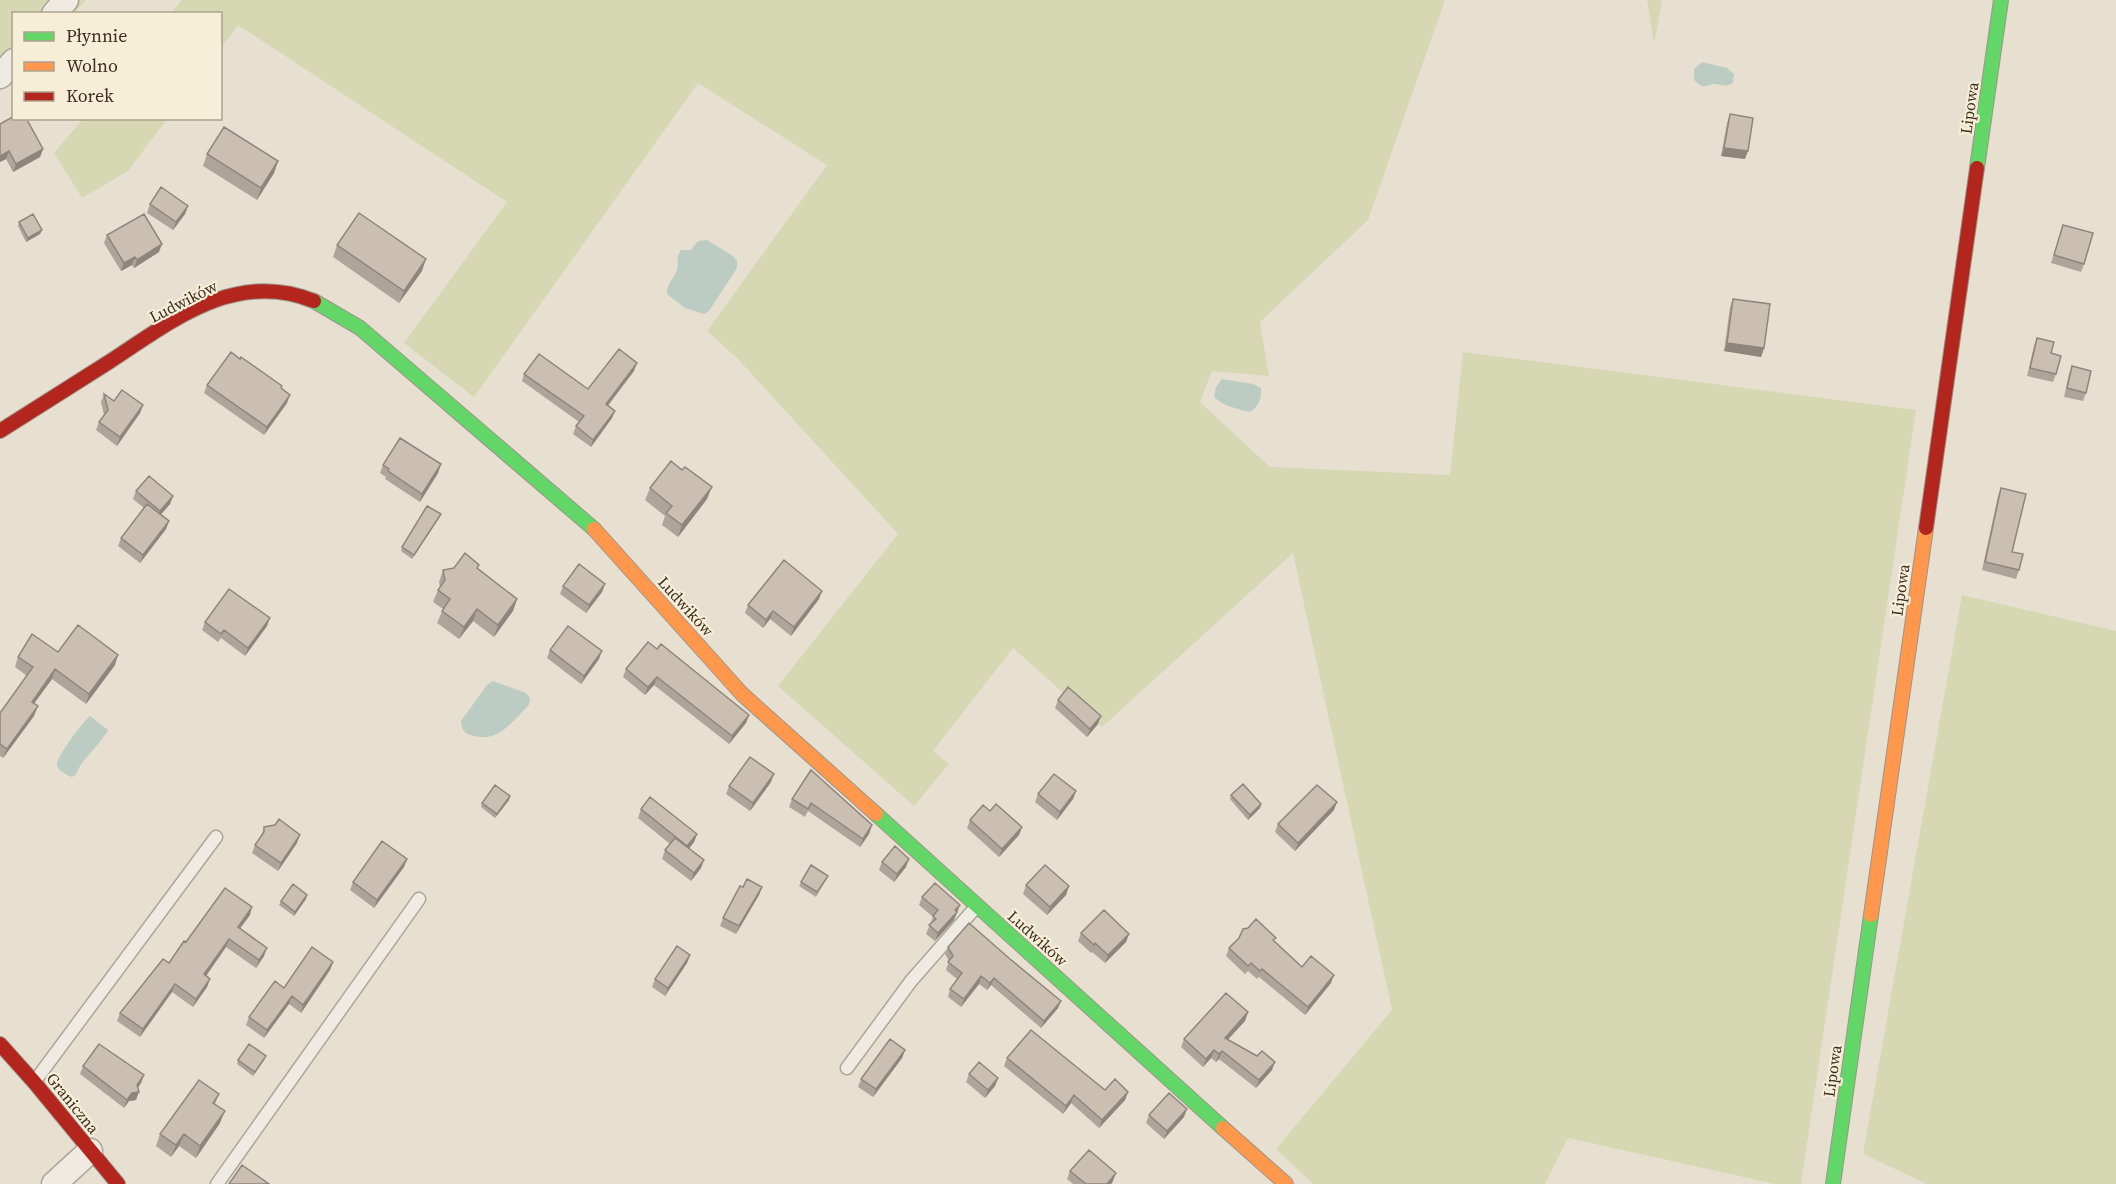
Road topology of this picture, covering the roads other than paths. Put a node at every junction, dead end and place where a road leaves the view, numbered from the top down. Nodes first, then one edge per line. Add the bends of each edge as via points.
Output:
1 (66, 0) edge
2 (2001, 0) edge
3 (56, 12) edge
4 (12, 63) edge
5 (0, 76) edge
6 (0, 431) edge
7 (216, 837) dead end
8 (419, 899) dead end
9 (978, 906) junction
10 (0, 1044) edge
11 (847, 1068) dead end
12 (34, 1082) junction
13 (90, 1151) junction
14 (54, 1184) edge
15 (118, 1184) edge
16 (217, 1184) edge
17 (1286, 1184) edge
18 (1833, 1184) edge

1 - 3 street
2 - 18 street, Lipowa
4 - 5 street
6 - 9 street, Ludwików via 175,320 228,296 260,290 284,292 333,309 599,534 742,694
7 - 12 lane
8 - 16 lane
9 - 11 lane via 911,981
9 - 17 street, Ludwików
10 - 12 street, Graniczna
12 - 13 street, Graniczna
13 - 14 street
13 - 15 street, Graniczna

